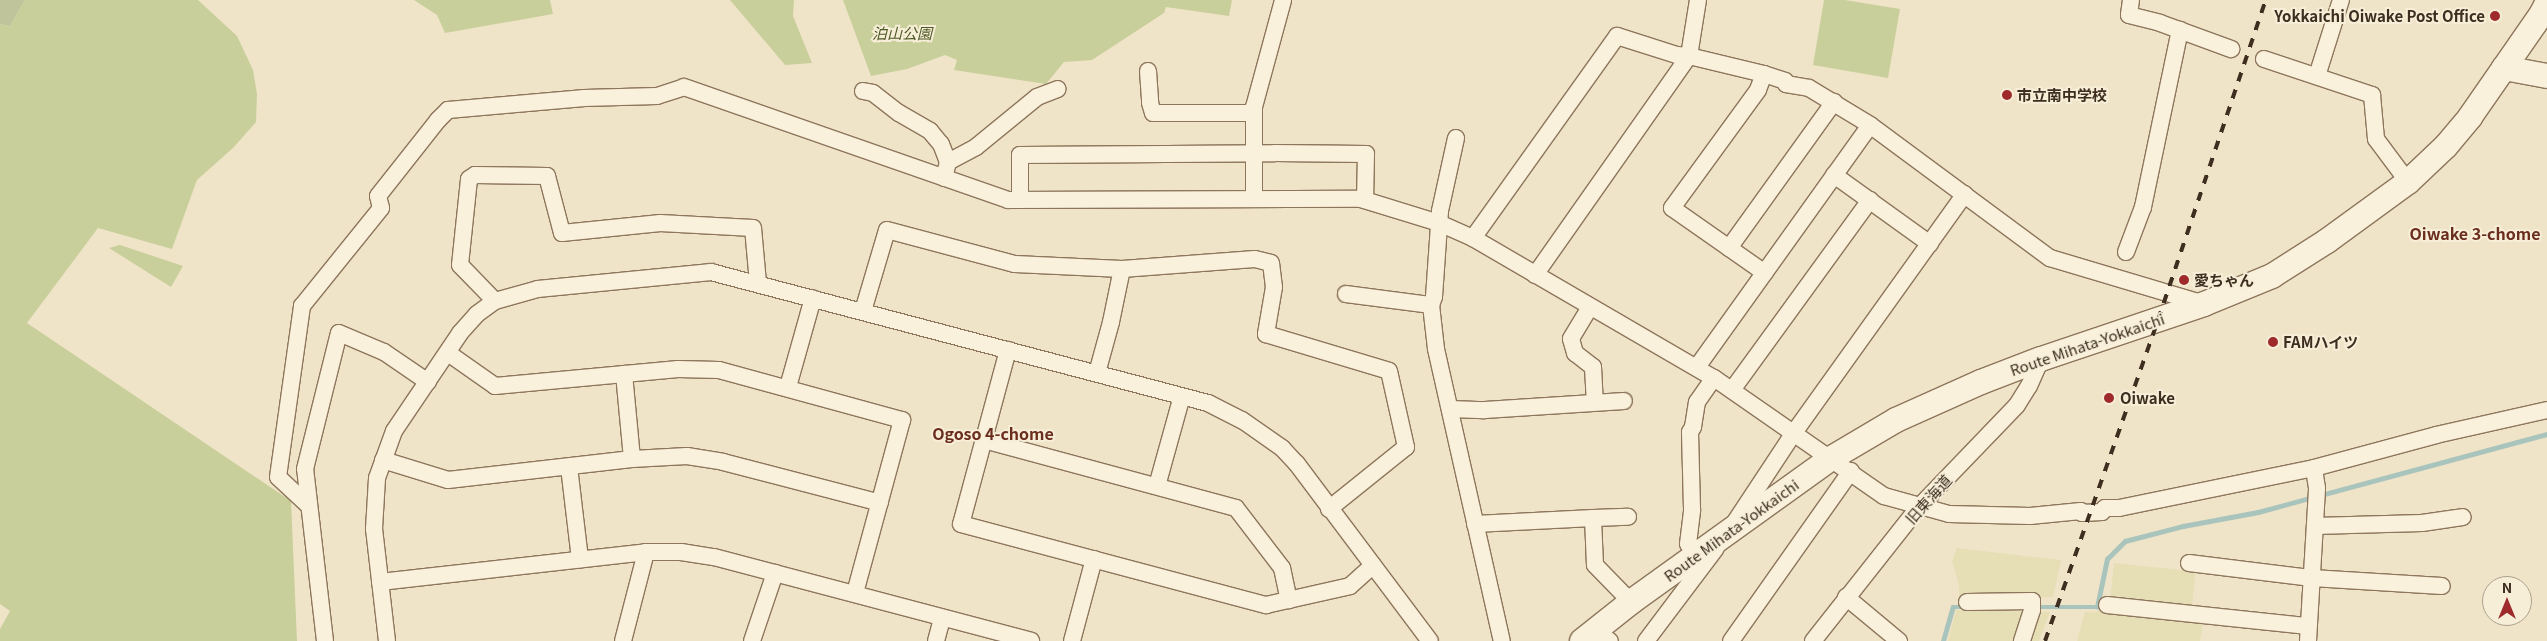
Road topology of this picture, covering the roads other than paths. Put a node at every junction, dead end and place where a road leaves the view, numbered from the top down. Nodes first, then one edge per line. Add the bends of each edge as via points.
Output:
1 (1283, 0) edge
2 (1698, 0) edge
3 (2131, 0) edge
4 (2341, 0) edge
5 (2547, 3) edge
6 (2180, 30) junction
7 (2231, 49) dead end
8 (1690, 56) junction
9 (2264, 59) dead end
10 (2504, 68) junction
11 (1148, 71) dead end
12 (1764, 74) junction
13 (2317, 76) junction
14 (2547, 76) edge
15 (1058, 89) dead end
16 (863, 91) dead end
17 (1834, 102) junction
18 (1254, 113) junction
19 (1870, 125) junction
20 (1456, 138) dead end
21 (1254, 154) junction
22 (946, 170) junction
23 (1834, 175) junction
24 (2408, 182) junction
25 (1965, 194) junction
26 (378, 196) junction
27 (1254, 198) junction
28 (1020, 200) junction
29 (1365, 200) junction
30 (1870, 200) junction
31 (1439, 224) junction
32 (1473, 238) junction
33 (1930, 244) junction
34 (336, 246) dead end
35 (1729, 248) junction
36 (2126, 252) dead end
37 (1122, 269) junction
38 (1765, 273) junction
39 (1535, 275) junction
40 (758, 283) junction
41 (1346, 294) dead end
42 (813, 298) junction
43 (494, 301) junction
44 (2204, 304) junction
45 (1432, 305) junction
46 (1590, 307) junction
47 (863, 311) junction
48 (1008, 350) junction
49 (448, 353) junction
50 (2041, 359) junction
51 (1697, 367) junction
52 (624, 374) junction
53 (1097, 374) junction
54 (1714, 378) junction
55 (428, 382) junction
56 (788, 388) junction
57 (1732, 390) junction
58 (1182, 396) junction
59 (1595, 402) junction
60 (1624, 402) dead end
61 (1450, 409) junction
62 (2547, 410) edge
63 (1793, 434) junction
64 (984, 440) junction
65 (632, 459) junction
66 (1830, 459) junction
67 (383, 460) junction
68 (569, 467) junction
69 (2314, 468) junction
70 (1851, 471) junction
71 (1157, 486) junction
72 (880, 503) junction
73 (309, 506) junction
74 (1919, 507) junction
75 (1329, 509) junction
76 (1628, 517) dead end
77 (2463, 517) dead end
78 (1593, 518) junction
79 (1475, 524) junction
80 (2315, 526) junction
81 (1728, 532) junction
82 (646, 552) junction
83 (1701, 552) junction
84 (580, 559) junction
85 (1094, 559) junction
86 (2189, 563) dead end
87 (1373, 565) junction
88 (775, 573) junction
89 (2312, 578) junction
90 (380, 582) junction
91 (2442, 586) dead end
92 (855, 593) junction
93 (1846, 597) junction
94 (1289, 600) junction
95 (1631, 602) junction
96 (1967, 602) dead end
97 (2107, 605) dead end
98 (942, 618) junction
99 (2308, 634) edge
100 (1596, 638) edge
101 (325, 641) edge
102 (387, 641) edge
103 (623, 641) edge
104 (752, 641) edge
105 (936, 641) edge
106 (1031, 641) edge
107 (1072, 641) edge
108 (1430, 641) edge
109 (1502, 641) edge
110 (1646, 641) edge
111 (1731, 641) edge
112 (1813, 641) edge
113 (1899, 641) edge
114 (2022, 641) edge

1 - 18 street
2 - 8 street
3 - 6 street via 2129,15
4 - 13 street
5 - 10 main road, Route Mihata-Yokkaichi
6 - 7 street
6 - 36 street via 2143,207
8 - 12 street
8 - 32 street via 1617,36
8 - 39 street
9 - 13 street
10 - 14 main road
10 - 24 main road, Route Mihata-Yokkaichi via 2446,146
11 - 18 street via 1153,113
12 - 17 street via 1785,80 1786,84 1809,88
12 - 35 street via 1758,90 1672,208
13 - 24 street via 2372,95 2376,139
15 - 22 street via 1037,97
16 - 22 street via 873,93 930,132 941,144
17 - 19 street
17 - 35 street
18 - 21 street
19 - 23 street
19 - 25 street
20 - 31 street
21 - 27 street
21 - 28 street via 1020,155
21 - 29 street via 1366,154
22 - 26 street via 684,87 657,96 584,98 448,110
22 - 28 street via 1008,200
23 - 30 street
23 - 38 street
24 - 44 main road, Route Mihata-Yokkaichi via 2272,276
25 - 33 street
25 - 44 street via 2050,258
26 - 34 street
26 - 73 street via 381,208 302,306 278,477
27 - 28 street
27 - 29 street
29 - 31 street
30 - 33 street
30 - 57 street
31 - 32 street
31 - 45 street
32 - 39 street
33 - 63 street
35 - 38 street
37 - 47 street via 1015,264 887,230
37 - 53 street
37 - 75 street via 1255,259 1271,263 1274,287 1266,334 1389,371 1406,447
38 - 51 street
39 - 46 street
40 - 42 street
40 - 43 street via 711,272 538,289
40 - 43 street via 752,228 660,223 562,233 546,176 475,175 468,179 460,266
41 - 45 street
42 - 47 street
42 - 56 street
43 - 49 street via 477,314
44 - 50 main road, Route Mihata-Yokkaichi
45 - 61 street via 1436,349
46 - 51 street
46 - 59 street via 1571,339 1575,353 1593,367
47 - 48 street
48 - 53 street
48 - 64 street
49 - 52 street via 495,386
49 - 55 street
50 - 66 main road, Route Mihata-Yokkaichi via 1896,420
50 - 74 street, 旧東海道 via 2030,386 2017,404
51 - 54 street
52 - 56 street via 678,369 718,370
52 - 65 street
53 - 58 street
54 - 57 street
54 - 83 street via 1697,402 1690,432 1692,509 1688,544
55 - 67 street via 394,431
55 - 73 street via 384,352 339,334 305,469
56 - 72 street via 902,420
57 - 63 street
58 - 71 street
58 - 75 street via 1208,403 1242,420 1282,448
59 - 60 street
59 - 61 street via 1484,410
61 - 79 street
62 - 69 street via 2436,435
63 - 66 street
63 - 81 street
64 - 71 street
64 - 85 street via 961,524
65 - 68 street
65 - 72 street via 687,456 722,462
66 - 70 street
66 - 81 main road, Route Mihata-Yokkaichi
67 - 68 street via 448,480
67 - 90 street via 374,501
68 - 84 street
69 - 74 street via 2119,508 2105,508 2102,512 1949,514
69 - 80 street via 2317,488
70 - 74 street via 1884,496
70 - 111 street
71 - 94 street via 1236,508 1282,568
72 - 92 street
73 - 101 street
74 - 93 street, 旧東海道
75 - 87 street
76 - 78 street
77 - 80 street via 2422,524
78 - 79 street
78 - 95 street via 1596,565
79 - 109 street
80 - 89 street
81 - 83 main road, Route Mihata-Yokkaichi
81 - 110 street
82 - 84 street
82 - 88 street via 706,556
82 - 103 street
83 - 95 main road, Route Mihata-Yokkaichi
84 - 90 street
85 - 94 street via 1266,606
85 - 107 street
86 - 89 street
87 - 94 street via 1350,586
87 - 108 street
88 - 92 street
88 - 104 street
89 - 91 street
89 - 99 street
90 - 102 street
92 - 98 street
93 - 112 street, 旧東海道
93 - 113 street
95 - 100 main road, Route Mihata-Yokkaichi
96 - 114 street via 2032,601
97 - 99 street
98 - 105 street
98 - 106 street

